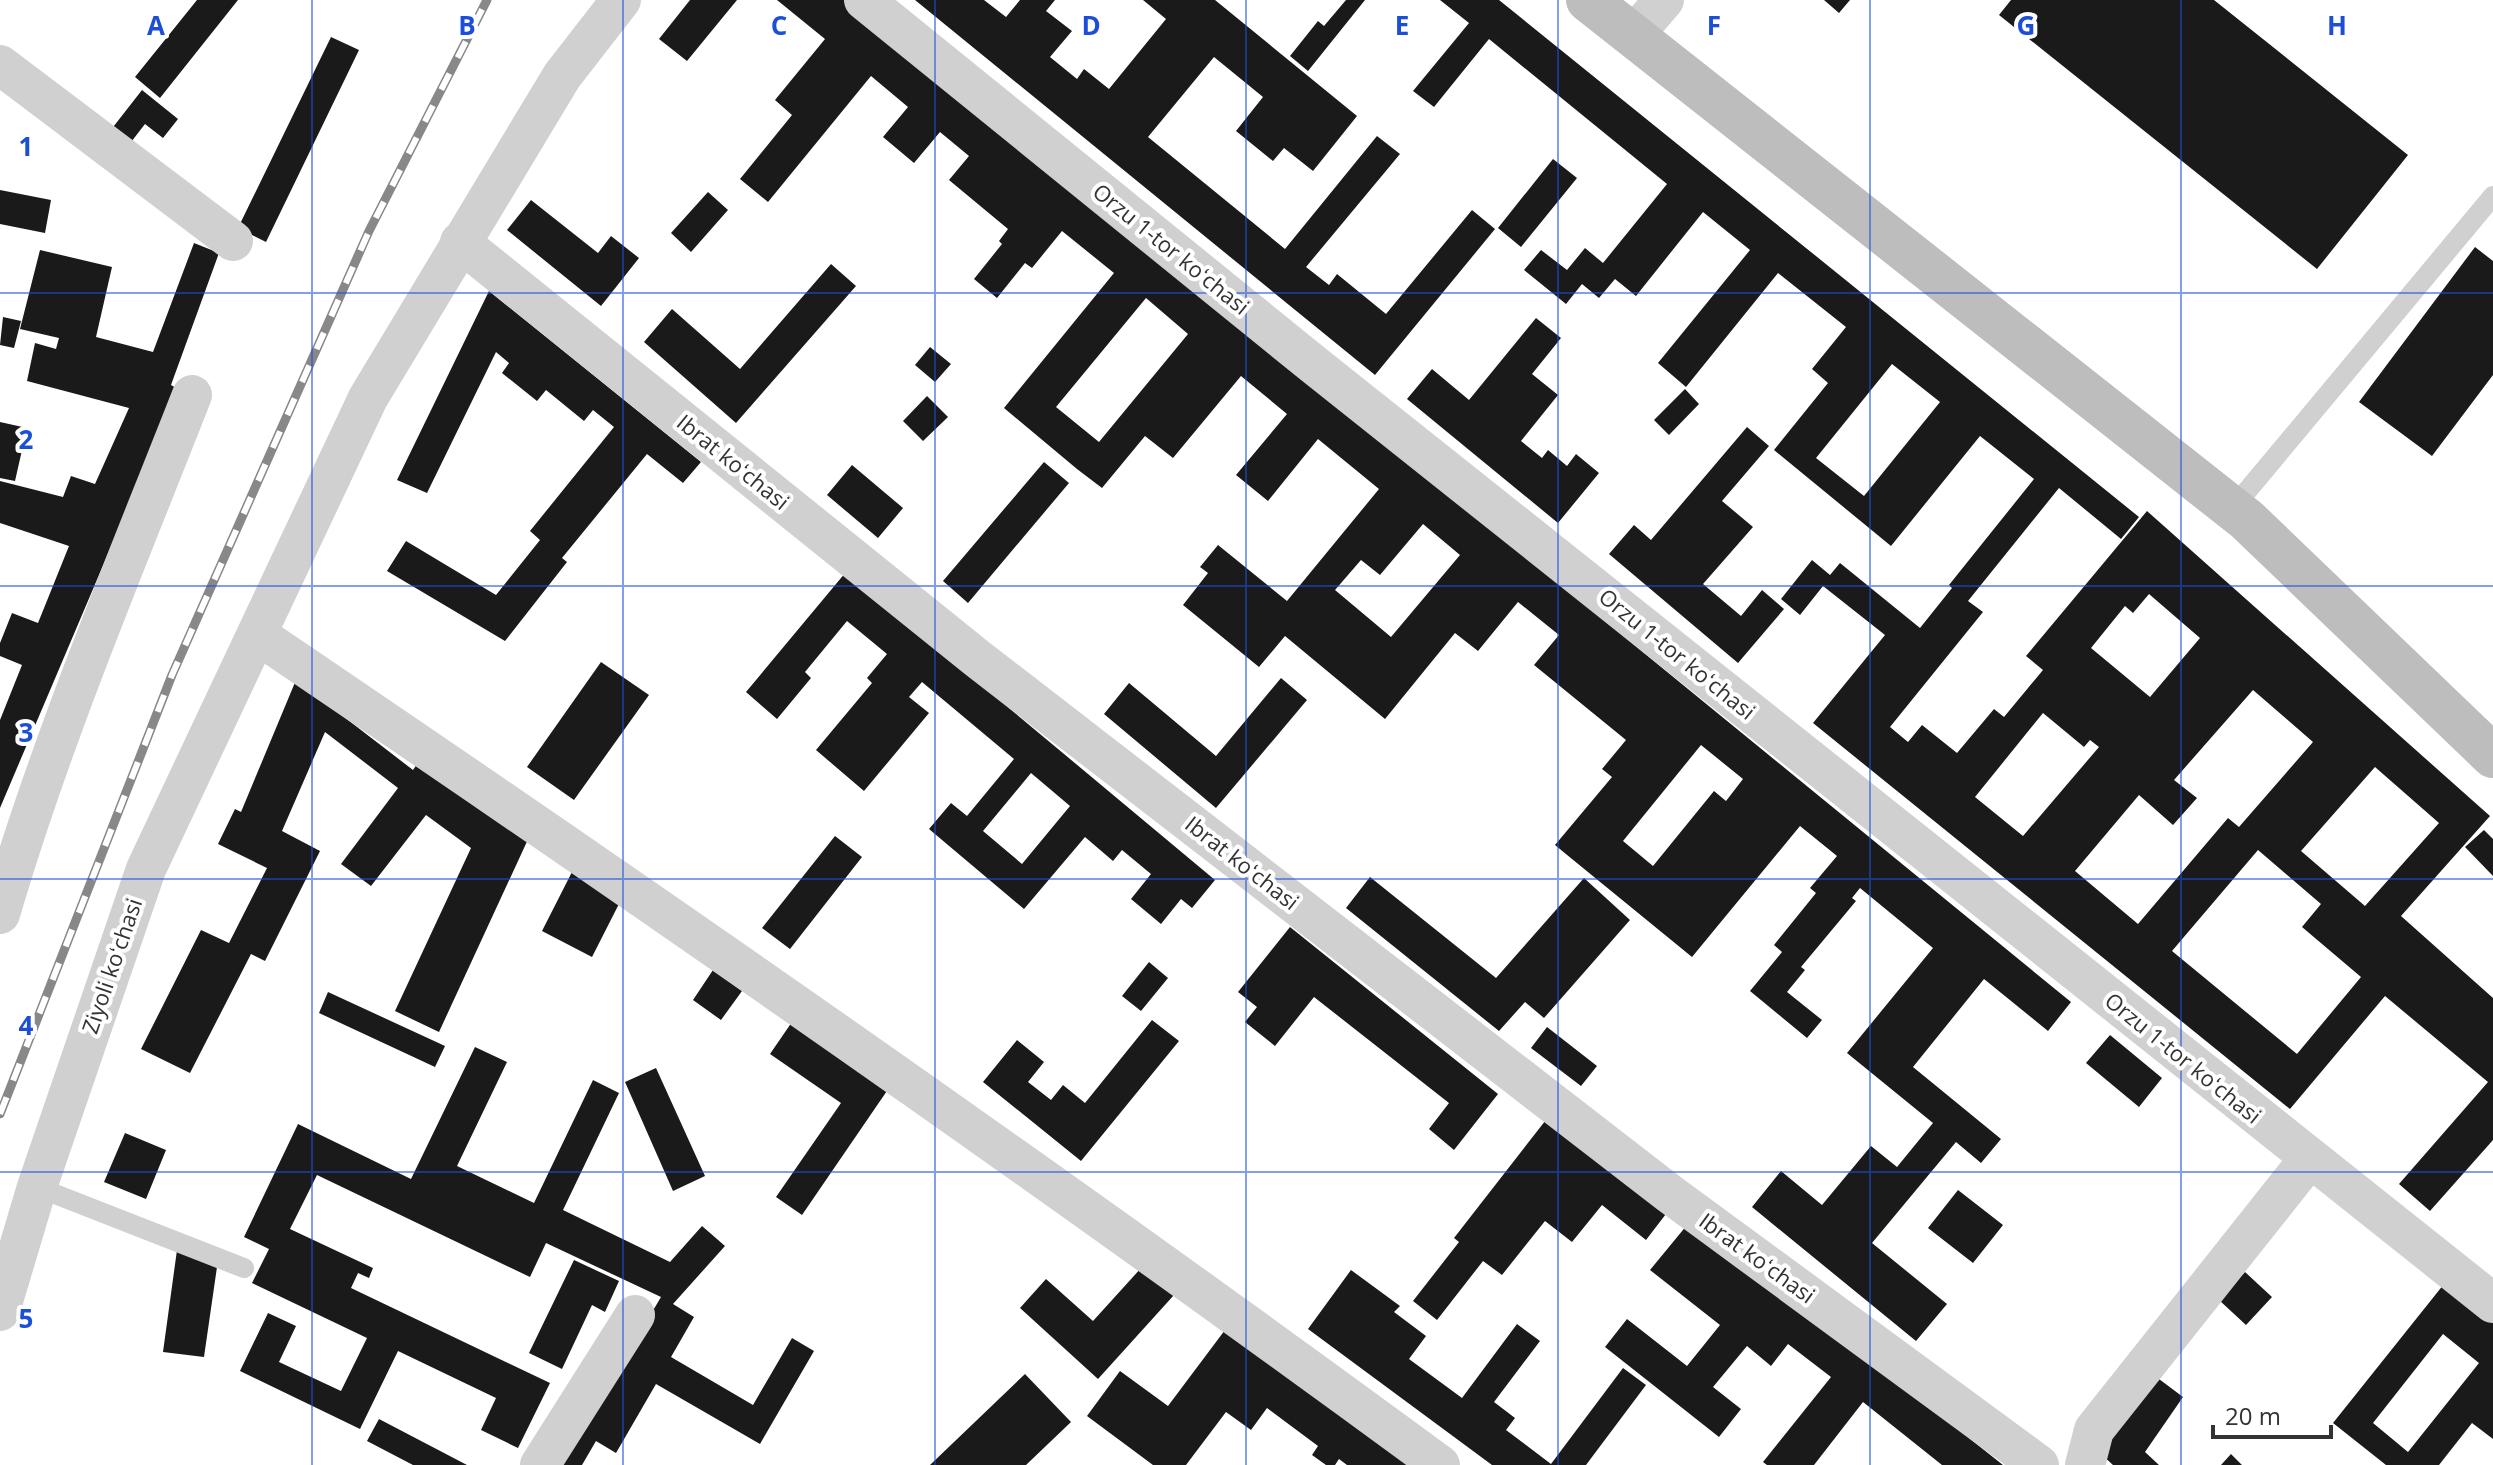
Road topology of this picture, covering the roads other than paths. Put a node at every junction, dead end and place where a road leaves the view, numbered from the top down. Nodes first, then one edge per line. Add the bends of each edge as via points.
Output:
1 (621, 0) edge
2 (864, 0) edge
3 (1588, 0) edge
4 (1664, 0) edge
5 (1633, 36) junction
6 (0, 65) edge
7 (2493, 196) edge
8 (233, 241) dead end
9 (460, 242) junction
10 (192, 395) dead end
11 (2232, 509) junction
12 (258, 635) junction
13 (2493, 756) edge
14 (0, 914) edge
15 (2309, 1159) junction
16 (37, 1187) junction
17 (244, 1268) dead end
18 (2493, 1303) edge
19 (0, 1311) edge
20 (635, 1315) dead end
21 (540, 1465) edge
22 (1440, 1465) edge
23 (2039, 1465) edge
24 (2085, 1465) edge

1 - 9 street, Ziyoli koʻchasi via 562,76
2 - 15 street, Orzu 1-tor koʻchasi
3 - 5 main road
4 - 5 street
5 - 11 main road
6 - 8 street
7 - 11 lane
9 - 12 street, Ziyoli koʻchasi via 368,398
9 - 23 street, Ibrat koʻchasi via 991,669 1670,1194
10 - 14 street via 104,617
11 - 13 main road
12 - 16 street, Ziyoli koʻchasi via 146,869
12 - 22 street via 573,849
15 - 18 street, Orzu 1-tor koʻchasi
15 - 24 street via 2094,1430
16 - 17 lane
16 - 19 street, Ziyoli koʻchasi
20 - 21 street

